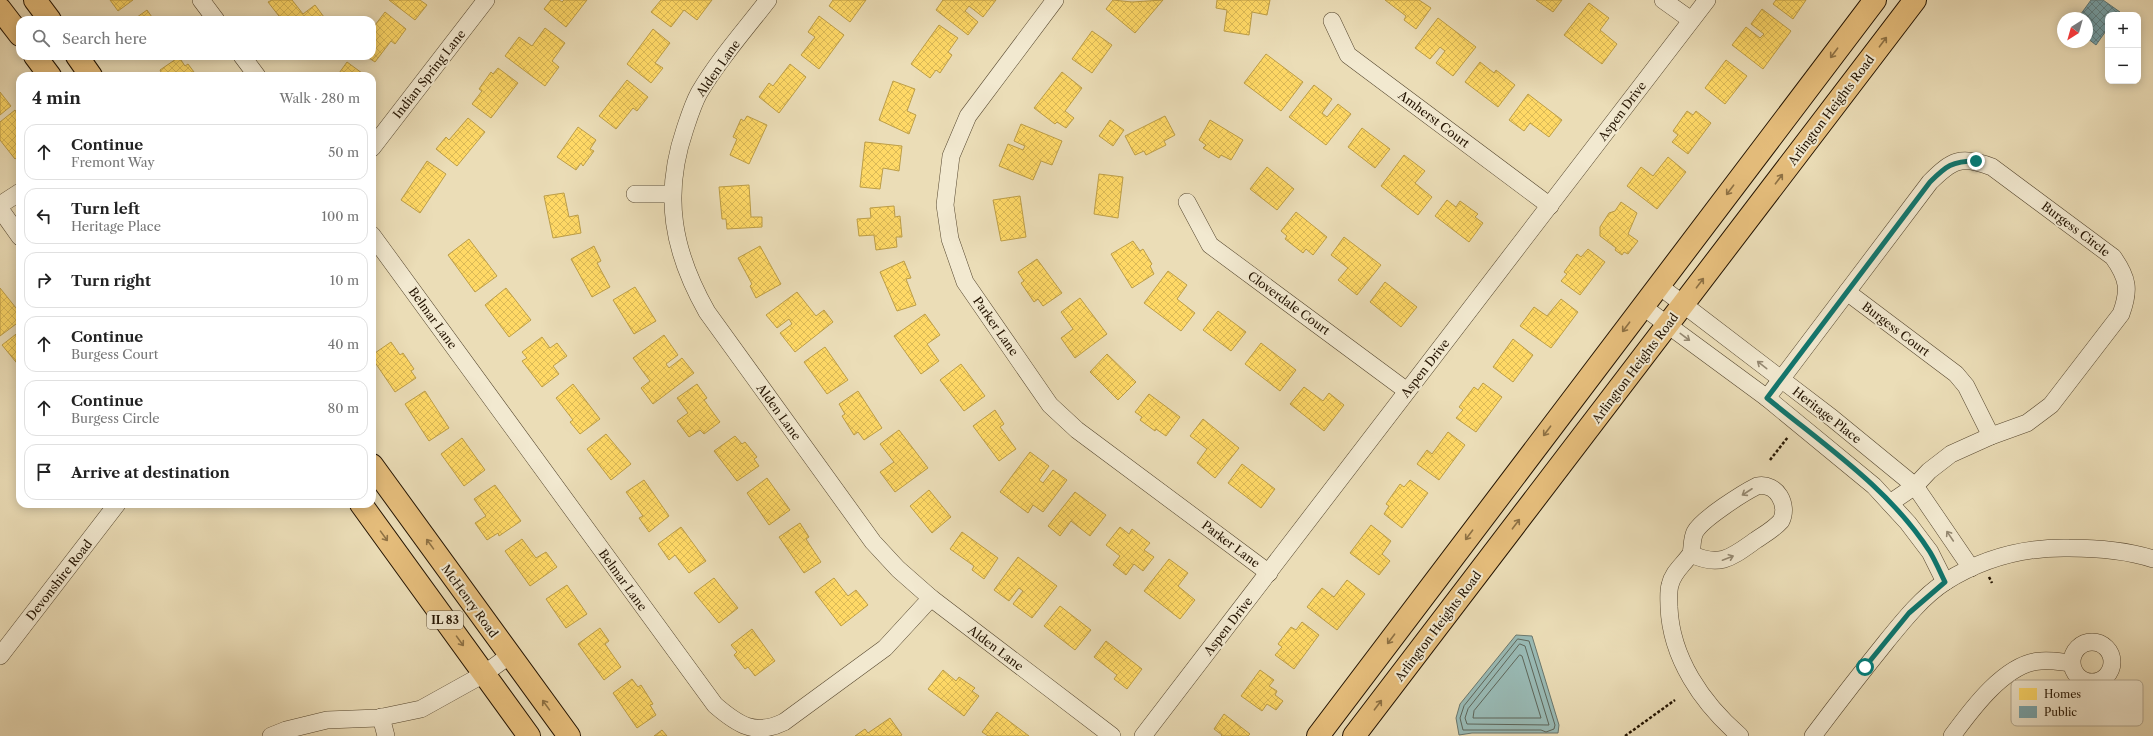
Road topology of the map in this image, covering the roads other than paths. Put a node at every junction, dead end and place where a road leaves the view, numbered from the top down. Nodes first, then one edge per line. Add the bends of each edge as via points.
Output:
1 (35, 0) edge
2 (201, 0) edge
3 (486, 0) edge
4 (768, 0) edge
5 (1055, 0) edge
6 (1663, 0) edge
7 (1707, 0) edge
8 (1875, 0) edge
9 (1914, 0) edge
10 (0, 9) edge
11 (47, 16) edge
12 (213, 16) edge
13 (1691, 20) junction
14 (1332, 21) dead end
15 (16, 30) edge
16 (38, 60) edge
17 (79, 60) edge
18 (245, 60) edge
19 (47, 72) edge
20 (88, 72) edge
21 (254, 72) edge
22 (376, 143) edge
23 (635, 194) dead end
24 (671, 194) junction
25 (16, 195) edge
26 (1187, 202) dead end
27 (0, 205) edge
28 (1550, 206) junction
29 (0, 209) edge
30 (16, 228) edge
31 (376, 240) edge
32 (1658, 285) junction
33 (1848, 292) junction
34 (1684, 304) junction
35 (1642, 306) junction
36 (1668, 325) junction
37 (1782, 380) junction
38 (1407, 391) junction
39 (1767, 398) junction
40 (1991, 436) junction
41 (376, 471) edge
42 (1915, 486) junction
43 (1890, 503) junction
44 (114, 508) edge
45 (364, 508) edge
46 (1691, 554) junction
47 (2153, 559) edge
48 (1971, 568) junction
49 (1269, 573) junction
50 (1945, 582) junction
51 (931, 598) junction
52 (0, 656) edge
53 (510, 656) junction
54 (2071, 663) dead end
55 (484, 674) junction
56 (382, 717) junction
57 (751, 733) edge
58 (271, 736) edge
59 (386, 736) edge
60 (529, 736) edge
61 (569, 736) edge
62 (1112, 736) edge
63 (1143, 736) edge
64 (1318, 736) edge
65 (1354, 736) edge
66 (1740, 736) edge
67 (1813, 736) edge
68 (1952, 736) edge

1 - 11 main road
2 - 12 street
3 - 22 street, Indian Spring Lane
4 - 24 street, Alden Lane via 699,94 676,153
5 - 49 street, Parker Lane via 968,116 951,156 945,205 950,238 965,282 1056,410 1077,430
6 - 13 street
7 - 13 street, Aspen Drive
8 -> 32 main road
34 -> 9 main road, Arlington Heights Road
10 - 15 main road
13 - 28 street, Aspen Drive
14 - 28 street, Amherst Court via 1348,55
16 - 19 main road
17 - 20 main road
18 - 21 street
23 - 24 street
24 - 51 street, Alden Lane via 674,228 681,257 707,312 873,542 898,569
25 - 27 street
26 - 38 street, Cloverdale Court via 1210,245
28 - 38 street, Aspen Drive
29 - 30 street
31 - 57 street, Belmar Lane via 715,706
32 - 34 street, Heritage Place
32 - 35 main road
33 - 37 street
33 - 40 street, Burgess Court via 1956,374 1966,386
33 - 40 street, Burgess Circle via 1930,182 1947,166 1962,161 1976,161 1992,167 2113,257 2122,270 2127,284 2127,299 2121,314 2051,405 2027,423
34 - 36 main road, Arlington Heights Road
37 -> 34 street, Heritage Place
35 - 36 street, Heritage Place
35 -> 64 main road
36 -> 39 street, Heritage Place
65 -> 36 main road, Arlington Heights Road
37 - 39 street
37 - 42 street, Heritage Place
38 - 49 street, Aspen Drive
39 - 43 street, Heritage Place via 1874,486
40 - 42 street, Burgess Circle via 1951,454 1929,470
53 -> 41 main road, McHenry Road / IL 83
42 - 43 street, Burgess Circle
48 -> 42 street, Heritage Place
43 - 50 street, Heritage Place via 1930,552
44 - 52 street, Devonshire Road
45 -> 55 main road, IL 83
46 -> 46 street via 1716,561 1732,557 1781,521 1784,508 1780,496 1767,486 1751,489 1698,527 1692,538
46 - 66 street via 1678,568 1669,587 1669,614 1674,638 1685,666 1700,693 1713,711
47 - 48 street via 2100,548 2054,547 2019,551 1989,559
48 - 50 street
49 - 63 street, Aspen Drive
50 - 67 street via 1909,613
51 - 57 street, Belmar Lane via 885,648 784,722
51 - 62 street, Alden Lane
53 - 55 street
61 -> 53 main road, McHenry Road / IL 83
54 - 68 street via 2039,661 2017,668 1994,685
55 - 56 street via 421,709
55 - 60 main road, IL 83
56 - 58 street via 327,720
56 - 59 street

